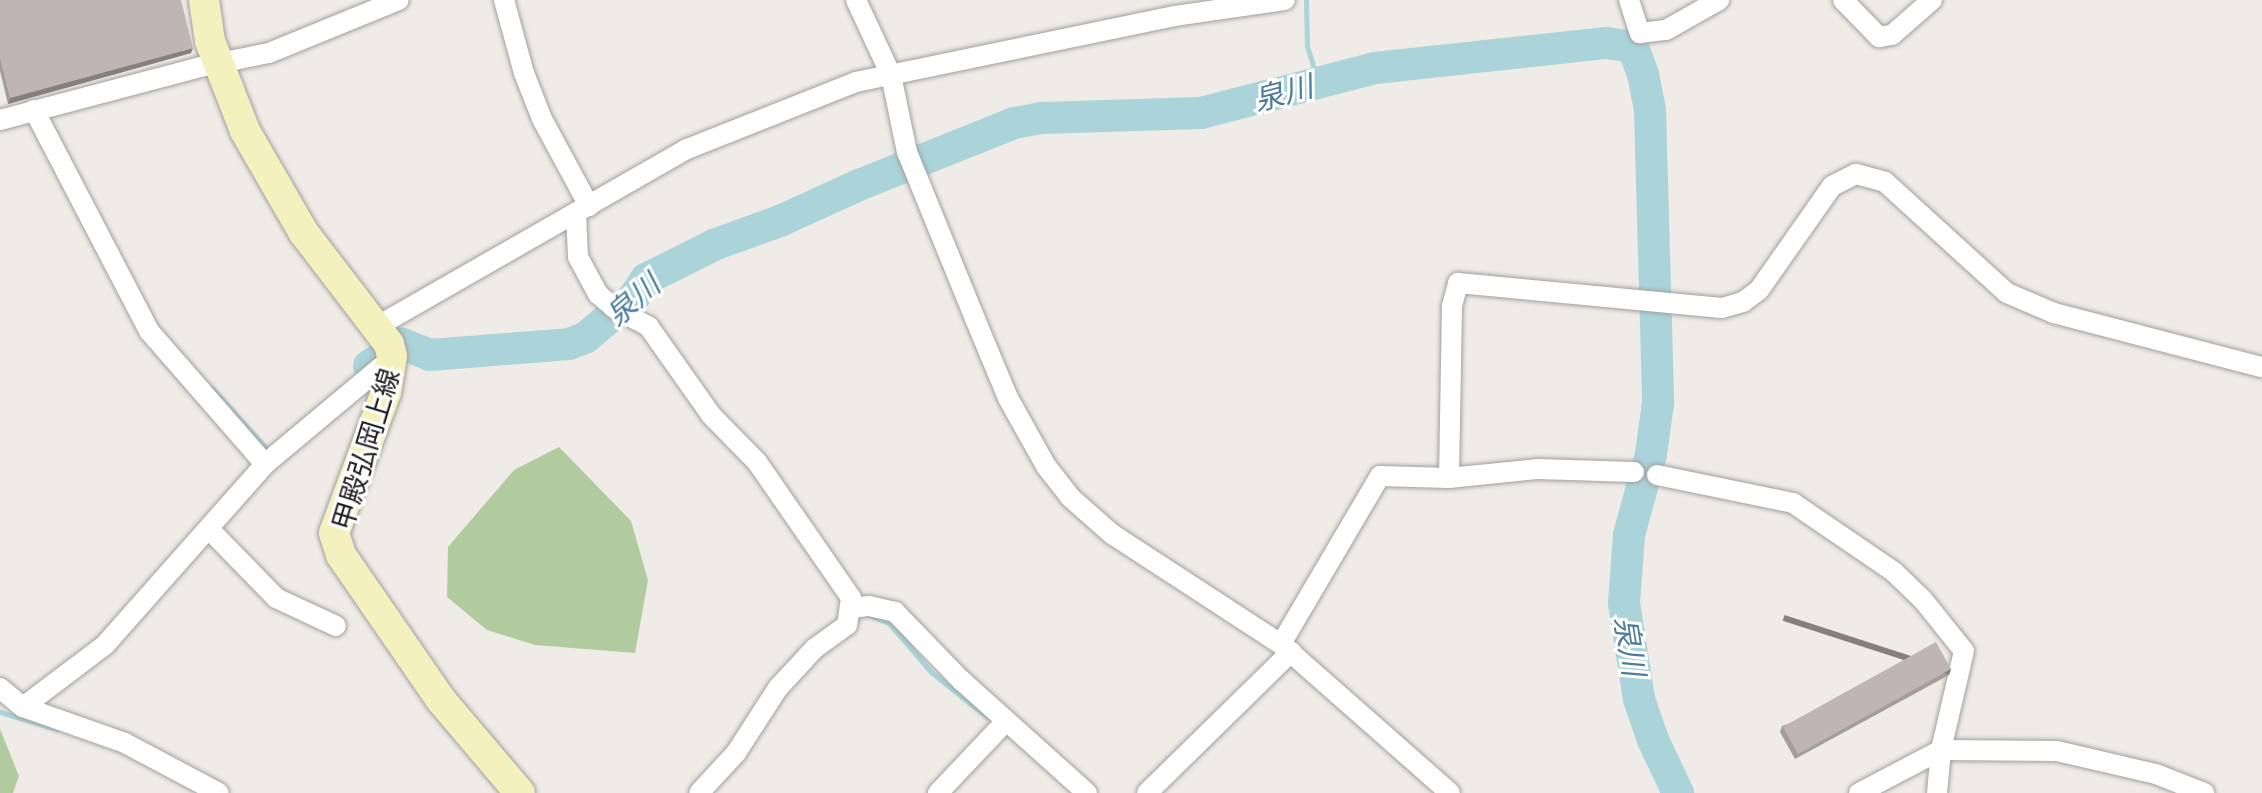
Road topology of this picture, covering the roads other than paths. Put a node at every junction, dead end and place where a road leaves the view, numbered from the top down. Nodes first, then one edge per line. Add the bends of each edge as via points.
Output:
1 (204, 0) edge
2 (399, 0) edge
3 (504, 0) edge
4 (856, 0) edge
5 (1285, 0) edge
6 (1629, 0) edge
7 (1719, 0) edge
8 (1843, 0) edge
9 (1932, 0) edge
10 (218, 66) junction
11 (891, 75) junction
12 (34, 110) junction
13 (0, 120) edge
14 (582, 209) junction
15 (387, 348) junction
16 (2262, 367) edge
17 (265, 464) junction
18 (1634, 472) dead end
19 (1657, 475) dead end
20 (1449, 478) junction
21 (209, 529) junction
22 (851, 613) junction
23 (336, 626) dead end
24 (1286, 648) junction
25 (0, 688) edge
26 (23, 707) junction
27 (999, 727) junction
28 (1941, 750) junction
29 (219, 793) edge
30 (520, 793) edge
31 (699, 793) edge
32 (938, 793) edge
33 (1087, 793) edge
34 (1147, 793) edge
35 (1450, 793) edge
36 (1859, 793) edge
37 (1937, 793) edge
38 (2204, 793) edge

1 - 10 main road, 甲殿弘岡上線
2 - 10 street via 269,53
3 - 14 street via 524,73
4 - 11 street
5 - 11 street via 1175,16
6 - 7 street via 1640,33 1666,30
8 - 9 street via 1879,37 1892,35
10 - 12 street
10 - 15 main road, 甲殿弘岡上線 via 274,184
11 - 14 street via 856,82 687,149
11 - 24 street via 911,162 1008,398 1046,466 1070,497 1112,534
12 - 13 street
12 - 17 street via 149,331
14 - 15 street
14 - 22 street via 578,257 598,294 649,327 711,415 757,462 851,598
15 - 17 street via 380,368
15 - 30 main road, 甲殿弘岡上線 via 386,392 334,533 341,555 441,700
16 - 20 street via 2054,313 2007,293 1885,182 1856,174 1832,186 1759,290 1722,308 1458,283 1452,306
17 - 21 street
18 - 20 street via 1537,469
19 - 28 street via 1793,503 1894,572 1923,600 1964,651
20 - 24 street via 1380,476
21 - 23 street via 276,598
21 - 26 street via 105,645
22 - 27 street via 869,606 895,612
22 - 31 street via 778,688 736,753
24 - 34 street
24 - 35 street
25 - 26 street
26 - 29 street via 125,743
27 - 32 street
27 - 33 street
28 - 36 street
28 - 37 street
28 - 38 street via 2057,751 2156,774

